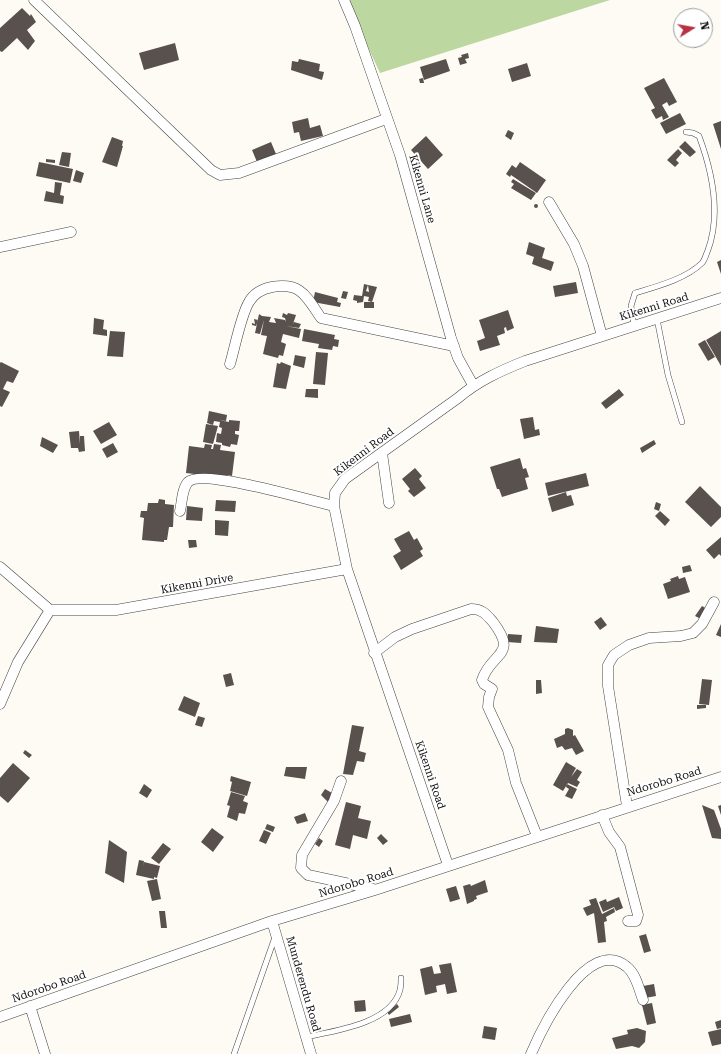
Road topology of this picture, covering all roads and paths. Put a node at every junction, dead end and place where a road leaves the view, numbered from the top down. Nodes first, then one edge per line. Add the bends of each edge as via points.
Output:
1 (34, 0) edge
2 (344, 0) edge
3 (386, 119) junction
4 (686, 132) dead end
5 (550, 202) dead end
6 (71, 232) dead end
7 (0, 247) edge
8 (721, 298) edge
9 (657, 318) junction
10 (634, 326) junction
11 (602, 336) junction
12 (454, 346) junction
13 (230, 364) dead end
14 (473, 385) junction
15 (682, 422) dead end
16 (382, 453) junction
17 (389, 503) dead end
18 (334, 506) junction
19 (180, 511) dead end
20 (0, 567) edge
21 (347, 570) junction
22 (714, 602) dead end
23 (50, 610) junction
24 (374, 653) junction
25 (0, 704) edge
26 (721, 777) edge
27 (341, 781) dead end
28 (627, 806) junction
29 (602, 815) junction
30 (537, 836) junction
31 (448, 865) junction
32 (375, 890) junction
33 (272, 921) junction
34 (628, 921) dead end
35 (276, 935) junction
36 (401, 978) dead end
37 (643, 1000) dead end
38 (30, 1006) junction
39 (0, 1017) edge
40 (306, 1037) junction
41 (45, 1054) edge
42 (234, 1054) edge
43 (311, 1054) edge
44 (531, 1054) edge

1 - 3 street via 211,170 220,175 239,173
2 - 3 street, Kikenni Lane
3 - 12 street, Kikenni Lane via 400,155
4 - 10 lane via 693,132 699,136 708,164 716,218 710,245 702,263 685,274 635,294 631,306
5 - 11 street via 584,266
6 - 7 street
8 - 9 street, Kikenni Road
9 - 10 street, Kikenni Road
9 - 15 lane via 668,375
10 - 11 street, Kikenni Road
11 - 14 street, Kikenni Road via 525,361
12 - 13 street via 321,318 302,292 290,285 281,285 254,294 248,303
12 - 14 street, Kikenni Lane
14 - 16 street, Kikenni Road
16 - 17 street
16 - 18 street, Kikenni Road via 338,486
18 - 19 street via 232,481 201,477 189,481 184,488
18 - 21 street, Kikenni Road
20 - 23 street
21 - 23 street, Kikenni Drive via 116,610
21 - 24 street, Kikenni Road
22 - 28 street via 702,624 693,633 649,638 629,645 614,655 608,665 608,686
23 - 25 street via 18,662
24 - 30 street via 412,628 470,609 479,609 485,613 505,642 505,646 484,673 482,680 492,689 488,706 508,750 516,783
24 - 31 street, Kikenni Road
26 - 28 street, Ndorobo Road
27 - 32 street via 334,801 302,855 301,868 308,875
28 - 29 street, Ndorobo Road
29 - 30 street, Ndorobo Road
29 - 34 street via 609,832 620,847 638,915 636,921
30 - 31 street, Ndorobo Road
31 - 32 street, Ndorobo Road
32 - 33 street, Ndorobo Road
33 - 35 street, Munderendu Road
33 - 38 street, Ndorobo Road
35 - 40 street, Munderendu Road
35 - 42 lane
36 - 40 lane via 400,990 395,1000 379,1014 364,1023 345,1029
37 - 44 street via 633,974 626,967 611,960 593,966 565,992 549,1016
38 - 39 street, Ndorobo Road
38 - 41 street
40 - 43 street, Munderendu Road

